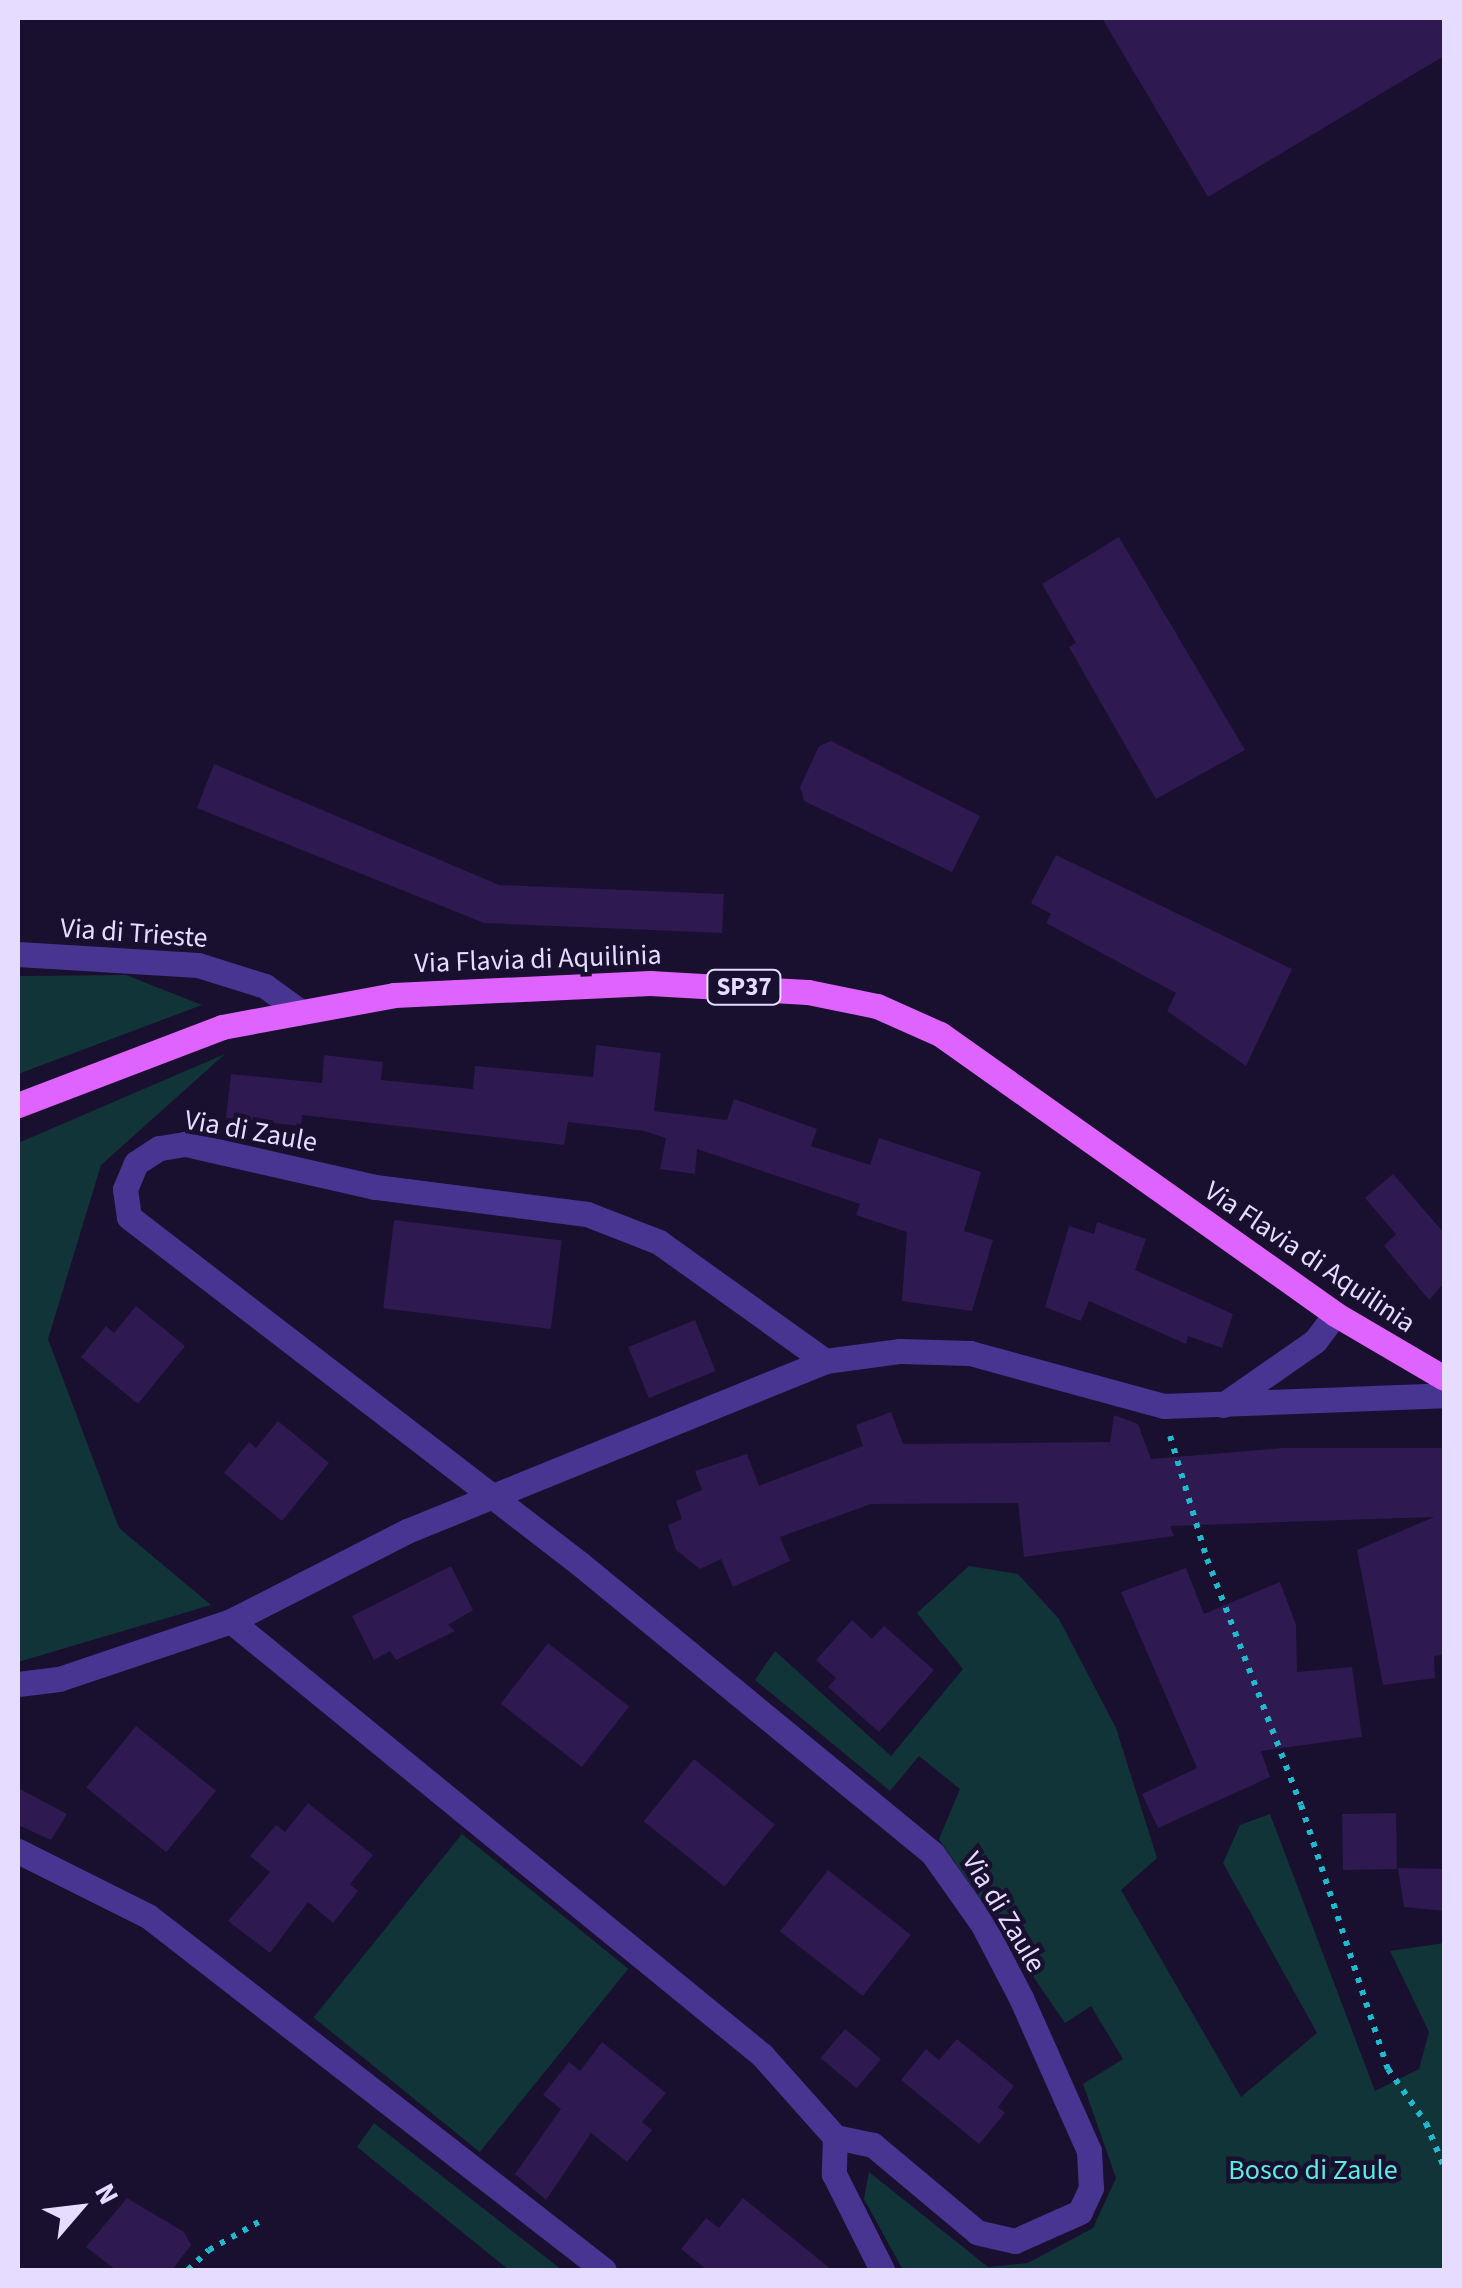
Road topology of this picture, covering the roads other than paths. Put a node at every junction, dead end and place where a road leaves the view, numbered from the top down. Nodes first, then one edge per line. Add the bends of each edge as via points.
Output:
1 (18, 954) edge
2 (297, 1009) junction
3 (18, 1104) edge
4 (1335, 1314) junction
5 (825, 1361) junction
6 (1444, 1378) edge
7 (1444, 1395) edge
8 (1223, 1405) junction
9 (487, 1497) junction
10 (230, 1622) junction
11 (18, 1684) edge
12 (18, 1851) edge
13 (835, 2137) junction
14 (604, 2270) edge
15 (882, 2270) edge

1 - 2 street, Via di Trieste via 198,965 265,986
2 - 3 main road, Via Flavia di Aquilinia / SP37 via 222,1027
2 - 4 main road, Via Flavia di Aquilinia / SP37 via 394,995 650,983 808,992 877,1006 940,1034
4 - 6 main road, Via Flavia di Aquilinia / SP37
4 - 8 street via 1315,1342
5 - 8 street via 900,1350 970,1353 1164,1406
5 - 9 street
5 - 9 street, Via di Zaule via 659,1242 587,1214 392,1190 185,1144 159,1148 136,1163 125,1189 129,1217
7 - 8 street
9 - 10 street
9 - 13 street, Via di Zaule via 579,1564 934,1854 983,1925 1020,1998 1089,2151 1090,2188 1080,2212 1015,2241 977,2232 874,2145
10 - 11 street via 94,1669
10 - 13 street via 762,2055
12 - 14 street via 148,1916
13 - 15 street via 834,2174

